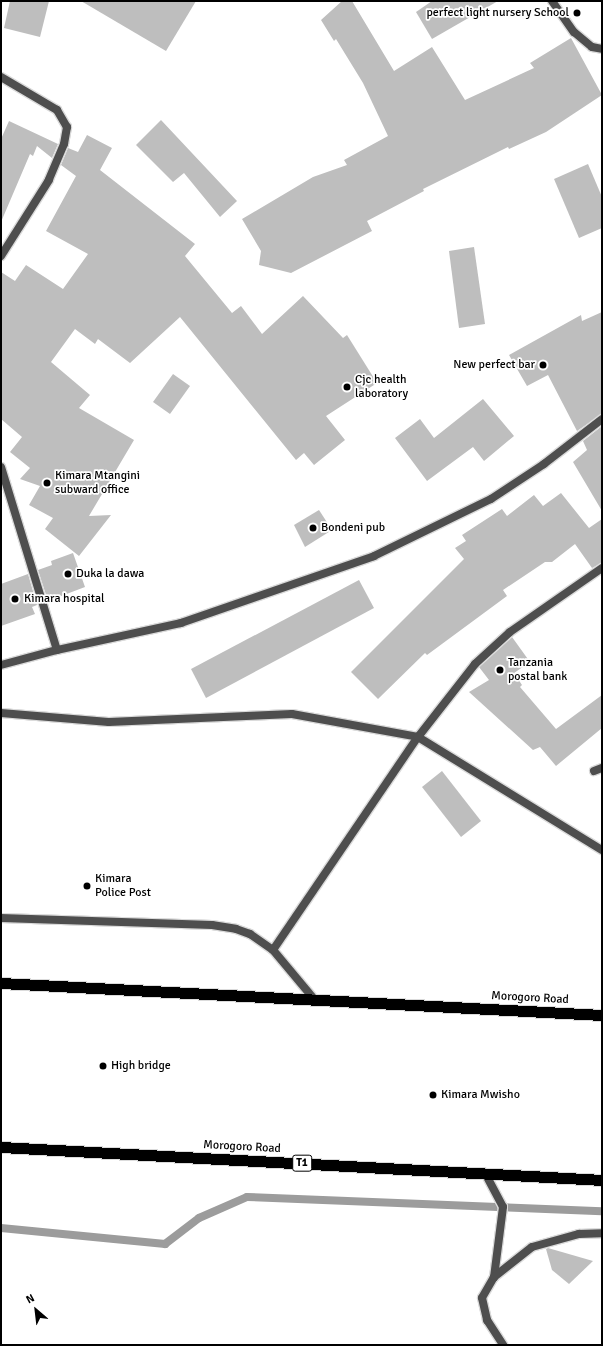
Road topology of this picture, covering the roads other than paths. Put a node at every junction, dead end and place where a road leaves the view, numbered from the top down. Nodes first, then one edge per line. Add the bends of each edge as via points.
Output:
1 (552, 1) edge
2 (602, 49) edge
3 (1, 77) edge
4 (1, 256) edge
5 (602, 419) edge
6 (1, 467) edge
7 (602, 568) edge
8 (56, 650) junction
9 (1, 665) edge
10 (1, 713) edge
11 (418, 737) junction
12 (602, 768) edge
13 (594, 772) dead end
14 (602, 850) edge
15 (1, 918) edge
16 (273, 950) junction
17 (1, 983) edge
18 (314, 1000) junction
19 (602, 1015) edge
20 (1, 1147) edge
21 (485, 1173) junction
22 (602, 1180) edge
23 (602, 1233) edge
24 (494, 1277) junction
25 (503, 1345) edge

1 - 2 street via 574,32 592,47
3 - 4 street via 57,110 67,127 64,144 49,180
5 - 8 street via 544,464 490,499 374,556 181,623
6 - 8 street
7 - 11 street via 510,632 475,664
8 - 9 street
10 - 11 street via 109,722 292,714
11 - 14 street
11 - 16 street
12 - 13 street
15 - 16 street via 212,925 250,934
16 - 18 street
17 - 18 highway, Morogoro Road
18 - 19 highway, Morogoro Road
20 - 21 highway, Morogoro Road / T1
21 - 22 highway, Morogoro Road / T1
21 - 24 street via 503,1207
23 - 24 street via 579,1234 532,1248
24 - 25 street via 482,1298 486,1320

